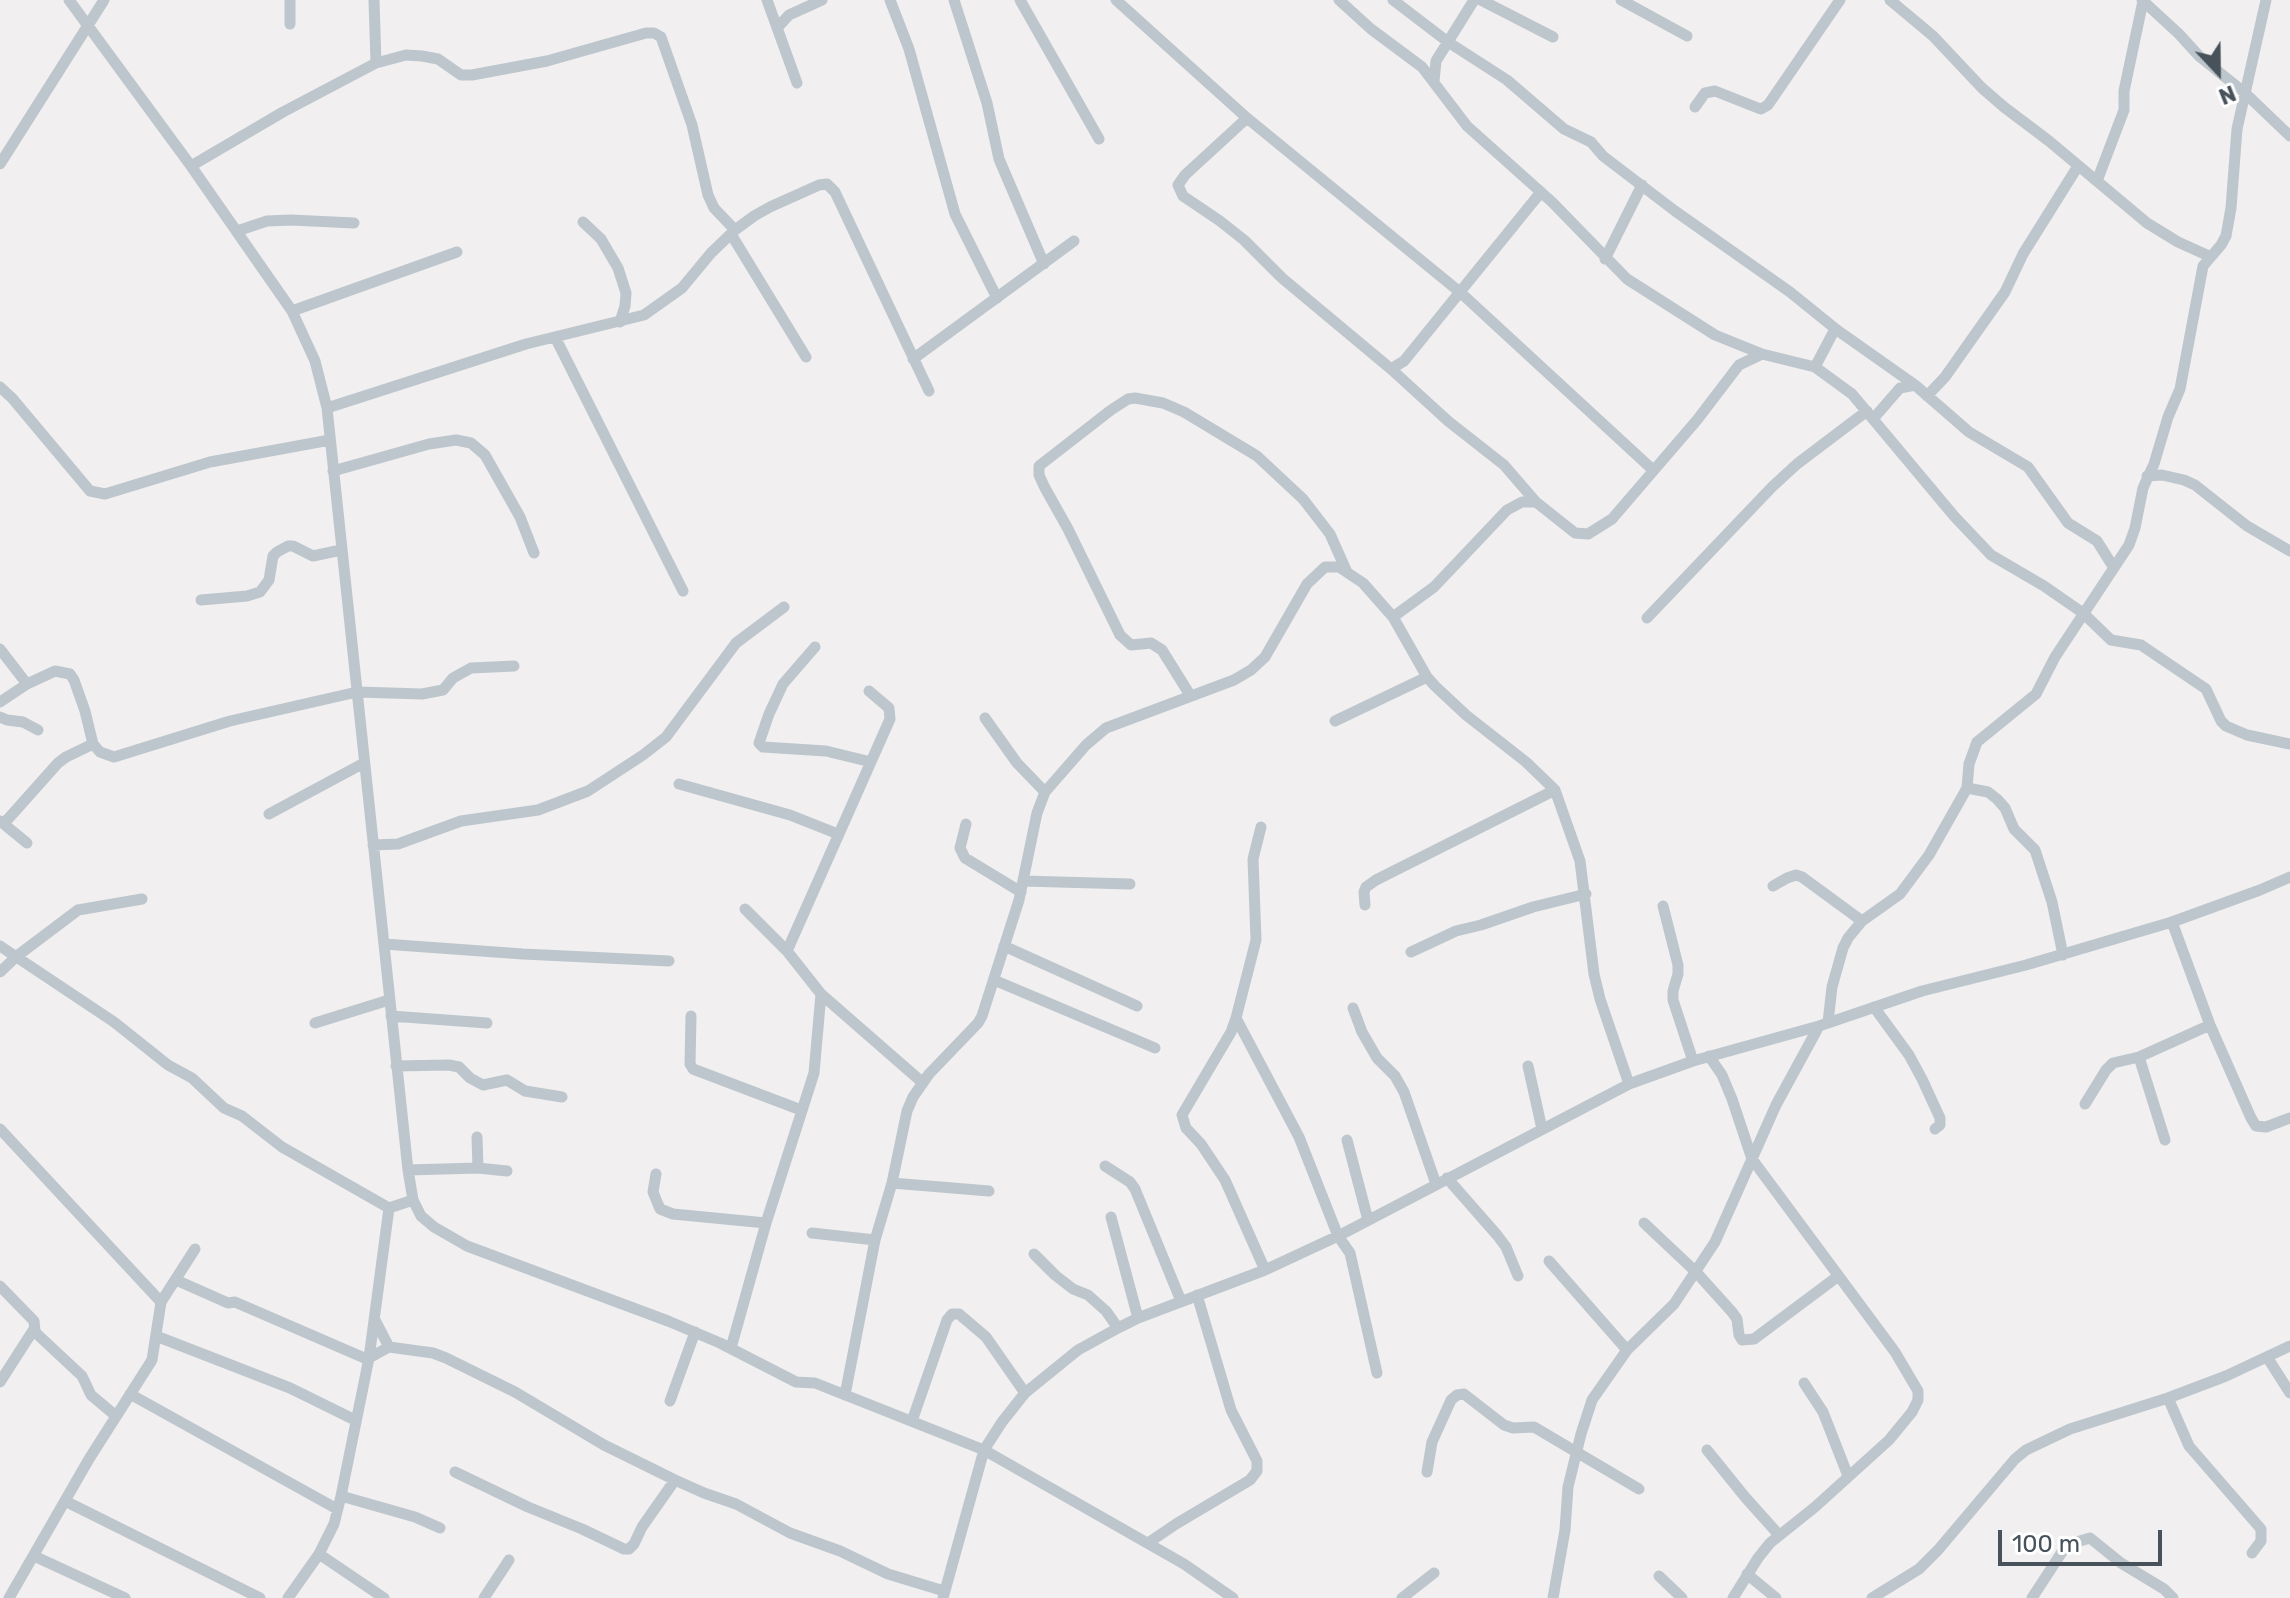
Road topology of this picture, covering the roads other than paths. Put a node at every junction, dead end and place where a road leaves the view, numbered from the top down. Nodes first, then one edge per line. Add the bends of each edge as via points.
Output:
1 (69, 0) edge
2 (104, 0) edge
3 (290, 0) edge
4 (374, 0) edge
5 (767, 0) edge
6 (822, 0) edge
7 (890, 0) edge
8 (954, 0) edge
9 (1020, 0) edge
10 (1116, 0) edge
11 (1393, 0) edge
12 (1474, 0) edge
13 (1481, 0) edge
14 (1621, 0) edge
15 (1840, 0) edge
16 (1890, 0) edge
17 (2266, 0) edge
18 (2142, 1) edge
19 (1347, 3) edge
20 (772, 13) junction
21 (789, 15) junction
22 (290, 24) dead end
23 (88, 27) junction
24 (777, 28) junction
25 (1687, 36) dead end
26 (1553, 37) dead end
27 (1448, 42) junction
28 (1436, 61) junction
29 (376, 63) junction
30 (1422, 67) junction
31 (1434, 81) junction
32 (797, 83) dead end
33 (2245, 93) junction
34 (1695, 107) dead end
35 (1247, 118) junction
36 (2290, 136) edge
37 (1099, 139) dead end
38 (0, 164) edge
39 (191, 166) junction
40 (2078, 166) junction
41 (2097, 181) junction
42 (1642, 185) junction
43 (1541, 192) junction
44 (583, 222) dead end
45 (354, 223) dead end
46 (237, 231) junction
47 (733, 232) junction
48 (1074, 241) dead end
49 (457, 252) dead end
50 (2209, 256) junction
51 (1605, 259) junction
52 (1044, 264) junction
53 (1461, 293) junction
54 (997, 298) junction
55 (292, 311) junction
56 (620, 322) junction
57 (1835, 329) junction
58 (555, 337) junction
59 (1730, 342) junction
60 (1762, 354) junction
61 (806, 357) dead end
62 (913, 359) junction
63 (1404, 361) junction
64 (1739, 365) junction
65 (1815, 367) junction
66 (1391, 369) junction
67 (1898, 373) junction
68 (1403, 380) junction
69 (1915, 385) junction
70 (0, 387) edge
71 (1900, 388) junction
72 (929, 391) dead end
73 (1927, 396) junction
74 (327, 408) junction
75 (1870, 415) junction
76 (330, 440) junction
77 (1653, 470) junction
78 (333, 471) junction
79 (2147, 476) junction
80 (1521, 483) junction
81 (1522, 502) junction
82 (1536, 502) junction
83 (341, 550) junction
84 (2290, 551) edge
85 (534, 553) dead end
86 (2114, 568) junction
87 (1346, 570) junction
88 (683, 591) dead end
89 (201, 600) dead end
90 (784, 607) dead end
91 (2083, 613) junction
92 (1393, 617) junction
93 (1647, 618) dead end
94 (815, 647) dead end
95 (0, 649) edge
96 (514, 666) dead end
97 (1427, 677) junction
98 (27, 684) junction
99 (869, 691) dead end
100 (357, 692) junction
101 (1190, 695) junction
102 (0, 702) edge
103 (0, 717) edge
104 (985, 718) dead end
105 (1335, 721) dead end
106 (38, 730) dead end
107 (93, 744) junction
108 (2290, 744) edge
109 (871, 762) junction
110 (364, 763) junction
111 (679, 784) dead end
112 (1967, 788) junction
113 (1555, 790) junction
114 (1045, 792) junction
115 (269, 814) dead end
116 (0, 821) edge
117 (966, 824) dead end
118 (1261, 827) dead end
119 (838, 834) junction
120 (27, 843) dead end
121 (373, 845) junction
122 (2290, 877) edge
123 (1130, 884) dead end
124 (1773, 886) dead end
125 (1022, 887) junction
126 (1586, 894) junction
127 (142, 899) dead end
128 (1365, 905) dead end
129 (1663, 906) dead end
130 (745, 909) dead end
131 (1862, 921) junction
132 (2172, 922) junction
133 (384, 944) junction
134 (0, 946) edge
135 (1004, 946) junction
136 (787, 951) junction
137 (1411, 952) dead end
138 (2063, 955) junction
139 (17, 956) junction
140 (669, 961) dead end
141 (0, 972) edge
142 (994, 980) junction
143 (821, 994) junction
144 (389, 1000) junction
145 (1830, 1002) junction
146 (1137, 1006) dead end
147 (1874, 1007) junction
148 (1353, 1008) dead end
149 (391, 1016) junction
150 (691, 1016) dead end
151 (1236, 1018) junction
152 (1843, 1018) junction
153 (315, 1023) dead end
154 (487, 1023) dead end
155 (1823, 1024) junction
156 (2210, 1025) junction
157 (1155, 1048) dead end
158 (1709, 1056) junction
159 (2139, 1057) junction
160 (1693, 1061) junction
161 (396, 1066) junction
162 (1528, 1066) dead end
163 (923, 1083) junction
164 (1629, 1084) junction
165 (562, 1097) dead end
166 (2085, 1104) dead end
167 (801, 1110) junction
168 (2290, 1118) edge
169 (0, 1129) edge
170 (1542, 1129) junction
171 (1935, 1129) dead end
172 (477, 1137) dead end
173 (1347, 1140) dead end
174 (2165, 1140) dead end
175 (1752, 1159) junction
176 (1105, 1166) dead end
177 (478, 1168) junction
178 (408, 1170) junction
179 (507, 1171) dead end
180 (656, 1174) dead end
181 (1442, 1181) junction
182 (892, 1183) junction
183 (989, 1191) dead end
184 (413, 1200) junction
185 (389, 1208) junction
186 (1111, 1217) dead end
187 (1368, 1220) junction
188 (766, 1223) junction
189 (1644, 1223) dead end
190 (812, 1233) dead end
191 (1338, 1236) junction
192 (875, 1240) junction
193 (195, 1249) dead end
194 (1034, 1254) dead end
195 (1549, 1261) dead end
196 (1265, 1270) junction
197 (1696, 1272) junction
198 (1518, 1276) dead end
199 (1837, 1277) junction
200 (176, 1280) junction
201 (0, 1286) edge
202 (1197, 1295) junction
203 (1181, 1301) junction
204 (161, 1302) junction
205 (1138, 1318) junction
206 (375, 1320) junction
207 (1118, 1328) junction
208 (34, 1329) junction
209 (695, 1332) junction
210 (156, 1336) junction
211 (2290, 1346) edge
212 (389, 1347) junction
213 (731, 1348) junction
214 (1627, 1350) junction
215 (2267, 1357) junction
216 (369, 1359) junction
217 (1377, 1373) dead end
218 (0, 1382) edge
219 (1804, 1383) dead end
220 (1025, 1393) junction
221 (2290, 1393) edge
222 (130, 1394) junction
223 (845, 1395) junction
224 (2168, 1398) junction
225 (670, 1401) dead end
226 (116, 1416) junction
227 (355, 1420) junction
228 (912, 1421) junction
229 (984, 1450) junction
230 (1707, 1450) dead end
231 (1577, 1453) junction
232 (455, 1472) dead end
233 (1427, 1472) dead end
234 (1848, 1476) junction
235 (675, 1480) junction
236 (1639, 1489) dead end
237 (341, 1496) junction
238 (65, 1501) junction
239 (337, 1509) junction
240 (440, 1528) dead end
241 (1779, 1535) junction
242 (1148, 1543) junction
243 (2252, 1553) dead end
244 (319, 1554) junction
245 (34, 1556) junction
246 (509, 1560) dead end
247 (1434, 1573) dead end
248 (1747, 1574) junction
249 (1659, 1576) dead end
250 (944, 1595) edge
251 (9, 1598) edge
252 (125, 1598) edge
253 (260, 1598) edge
254 (288, 1598) edge
255 (384, 1598) edge
256 (484, 1598) edge
257 (1233, 1598) edge
258 (1402, 1598) edge
259 (1553, 1598) edge
260 (1682, 1598) edge
261 (1733, 1598) edge
262 (1776, 1598) edge
263 (1872, 1598) edge
264 (2032, 1598) edge
265 (2173, 1598) edge

1 - 23 street
2 - 23 street
3 - 22 street
4 - 29 street
5 - 20 street
6 - 21 street
7 - 54 street via 955,214
8 - 52 street via 999,159
9 - 37 street
10 - 35 street
11 - 27 street
12 - 27 street
13 - 26 street
14 - 25 street
15 - 34 street via 1768,105 1761,109 1715,91 1705,93
16 - 40 street via 1982,88
17 - 33 street
18 - 33 street
18 - 41 street via 2124,110
19 - 30 street
20 - 21 street
20 - 24 street
21 - 24 street
23 - 38 street
23 - 39 street
24 - 32 street
27 - 28 street
27 - 42 street via 1507,80
28 - 30 street
28 - 31 street
29 - 39 street
29 - 47 street via 422,56 472,75 654,33 661,37 692,125 708,195
30 - 31 street
31 - 43 street via 1467,126
33 - 36 street
33 - 50 street via 2226,236
35 - 53 street
35 - 66 street via 1185,175 1178,185 1183,196 1244,240
39 - 46 street
40 - 41 street
40 - 73 street via 2005,292
41 - 50 street via 2147,223
42 - 51 street
42 - 57 street
43 - 51 street
43 - 53 street
44 - 56 street via 601,239 618,268 626,293
45 - 46 street via 267,221
46 - 55 street
47 - 56 street via 682,288 644,315
47 - 61 street
47 - 62 street via 770,207 819,185 832,186
48 - 52 street
49 - 55 street
50 - 79 street via 2200,275 2180,389
51 - 59 street via 1647,294
52 - 54 street
53 - 63 street
53 - 77 street
54 - 62 street
55 - 74 street via 315,361
56 - 58 street
57 - 65 street
57 - 67 street
58 - 74 street
58 - 88 street
59 - 60 street
59 - 64 street
60 - 64 street
60 - 65 street
62 - 72 street
63 - 66 street
63 - 68 street
64 - 77 street
65 - 75 street
66 - 68 street
67 - 69 street
67 - 71 street
68 - 80 street
69 - 71 street
69 - 73 street
70 - 76 street via 90,491 105,494 210,462
71 - 75 street
73 - 86 street via 1969,432 2028,467 2062,516 2097,541
74 - 76 street
75 - 91 street via 1991,555
75 - 93 street via 1797,464
76 - 78 street
77 - 82 street via 1612,519 1588,534 1570,530
78 - 83 street
78 - 85 street via 429,444 471,443 485,455
79 - 84 street via 2195,485 2239,521
79 - 86 street via 2129,545
80 - 81 street
80 - 82 street
81 - 82 street
81 - 92 street via 1507,510 1424,596
83 - 89 street via 313,556 288,546 273,556 269,580 260,592
83 - 100 street
86 - 91 street
87 - 92 street
87 - 101 street via 1332,566 1316,573 1265,657 1251,670
87 - 101 street via 1330,534 1268,466 1163,403 1128,399 1039,466 1045,488 1120,635 1131,645 1155,644 1162,650
90 - 121 street via 736,643 666,737 588,791 538,810 461,821 398,844
91 - 108 street via 2111,640 2141,645 2206,689 2226,726
91 - 112 street via 2036,694 1977,742
92 - 97 street
94 - 109 street via 783,684 759,743
95 - 98 street
96 - 100 street via 471,668 443,690 422,694
97 - 105 street
97 - 113 street
98 - 102 street
98 - 107 street via 55,671 70,674
99 - 109 street via 891,713
100 - 107 street via 230,721 121,756 106,756
100 - 110 street
101 - 114 street via 1106,728
103 - 106 street
104 - 114 street
107 - 116 street via 58,763 8,819
109 - 119 street
110 - 115 street
110 - 121 street
111 - 119 street
112 - 131 street via 1910,882
112 - 138 street via 1997,799 2014,829 2035,850
113 - 126 street
113 - 128 street via 1376,880 1366,887
114 - 125 street
116 - 120 street
117 - 125 street via 960,848 965,858
118 - 151 street via 1253,859 1256,940
119 - 136 street
121 - 133 street
122 - 132 street
123 - 125 street
124 - 131 street via 1802,877
125 - 135 street
126 - 137 street via 1456,931
126 - 164 street via 1594,974
127 - 139 street via 81,909
129 - 160 street via 1678,965 1673,1000
130 - 136 street
131 - 145 street via 1843,948
132 - 138 street
132 - 156 street
133 - 140 street
133 - 144 street
134 - 139 street
135 - 142 street
135 - 146 street
136 - 143 street
138 - 147 street
139 - 141 street
139 - 185 street via 192,1078 224,1108
142 - 157 street
142 - 163 street via 978,1023
143 - 163 street
143 - 167 street via 814,1073
144 - 149 street
144 - 153 street
145 - 152 street
145 - 155 street
147 - 152 street
147 - 171 street via 1922,1079 1940,1118
148 - 181 street via 1377,1058 1404,1092
149 - 154 street
149 - 161 street
150 - 167 street via 693,1069
151 - 191 street via 1299,1137
151 - 196 street via 1182,1115 1229,1188
152 - 155 street
155 - 158 street
155 - 175 street
156 - 159 street
156 - 168 street via 2256,1126
158 - 160 street
158 - 175 street via 1722,1075
159 - 166 street via 2109,1066
159 - 174 street
160 - 164 street
161 - 165 street via 449,1065 483,1085 507,1080 525,1091
161 - 178 street
162 - 170 street
163 - 182 street via 907,1111
164 - 170 street
167 - 188 street
169 - 204 street
170 - 181 street
172 - 177 street
173 - 187 street
175 - 197 street
175 - 199 street
176 - 203 street via 1135,1189
177 - 178 street
177 - 179 street
178 - 184 street
180 - 188 street via 653,1192 660,1209
181 - 187 street
181 - 198 street via 1497,1235
182 - 183 street
182 - 192 street
184 - 185 street
184 - 209 street via 427,1222 467,1246
185 - 206 street
186 - 205 street
187 - 191 street
188 - 213 street
189 - 197 street
190 - 192 street
191 - 196 street
191 - 217 street via 1350,1253
192 - 223 street
193 - 200 street
194 - 207 street via 1097,1303
195 - 214 street
196 - 202 street
197 - 199 street via 1732,1312 1739,1335 1747,1341
197 - 214 street via 1674,1304
199 - 234 street via 1918,1391 1912,1412
200 - 204 street
200 - 216 street
201 - 208 street via 34,1321
202 - 203 street
202 - 242 street via 1231,1410 1257,1471
203 - 205 street
204 - 210 street
205 - 207 street
206 - 212 street
206 - 216 street
207 - 220 street via 1078,1350
208 - 218 street
208 - 226 street
209 - 213 street
209 - 225 street
210 - 222 street via 152,1360
210 - 227 street via 290,1388
211 - 215 street
212 - 216 street
212 - 235 street via 456,1362
213 - 223 street via 789,1380
214 - 231 street via 1592,1400
215 - 221 street
215 - 224 street
216 - 227 street
219 - 234 street via 1823,1412
220 - 228 street via 986,1337 952,1314
220 - 229 street
222 - 226 street
222 - 239 street
223 - 228 street
224 - 243 street via 2189,1446 2261,1529 2261,1541
224 - 263 street via 2070,1429 2026,1450 1919,1569
226 - 238 street
227 - 237 street
228 - 229 street
229 - 242 street
229 - 250 street
230 - 241 street
231 - 233 street via 1534,1427 1504,1425 1464,1394 1451,1400 1432,1442
231 - 236 street
231 - 259 street
232 - 235 street via 624,1549 634,1544
234 - 241 street
235 - 250 street
237 - 239 street
237 - 240 street
238 - 245 street
238 - 253 street
239 - 244 street
241 - 248 street
242 - 257 street
244 - 254 street
244 - 255 street
245 - 251 street
245 - 252 street
246 - 256 street
247 - 258 street
248 - 261 street
248 - 262 street
249 - 260 street
264 - 265 street via 2062,1552 2090,1538

